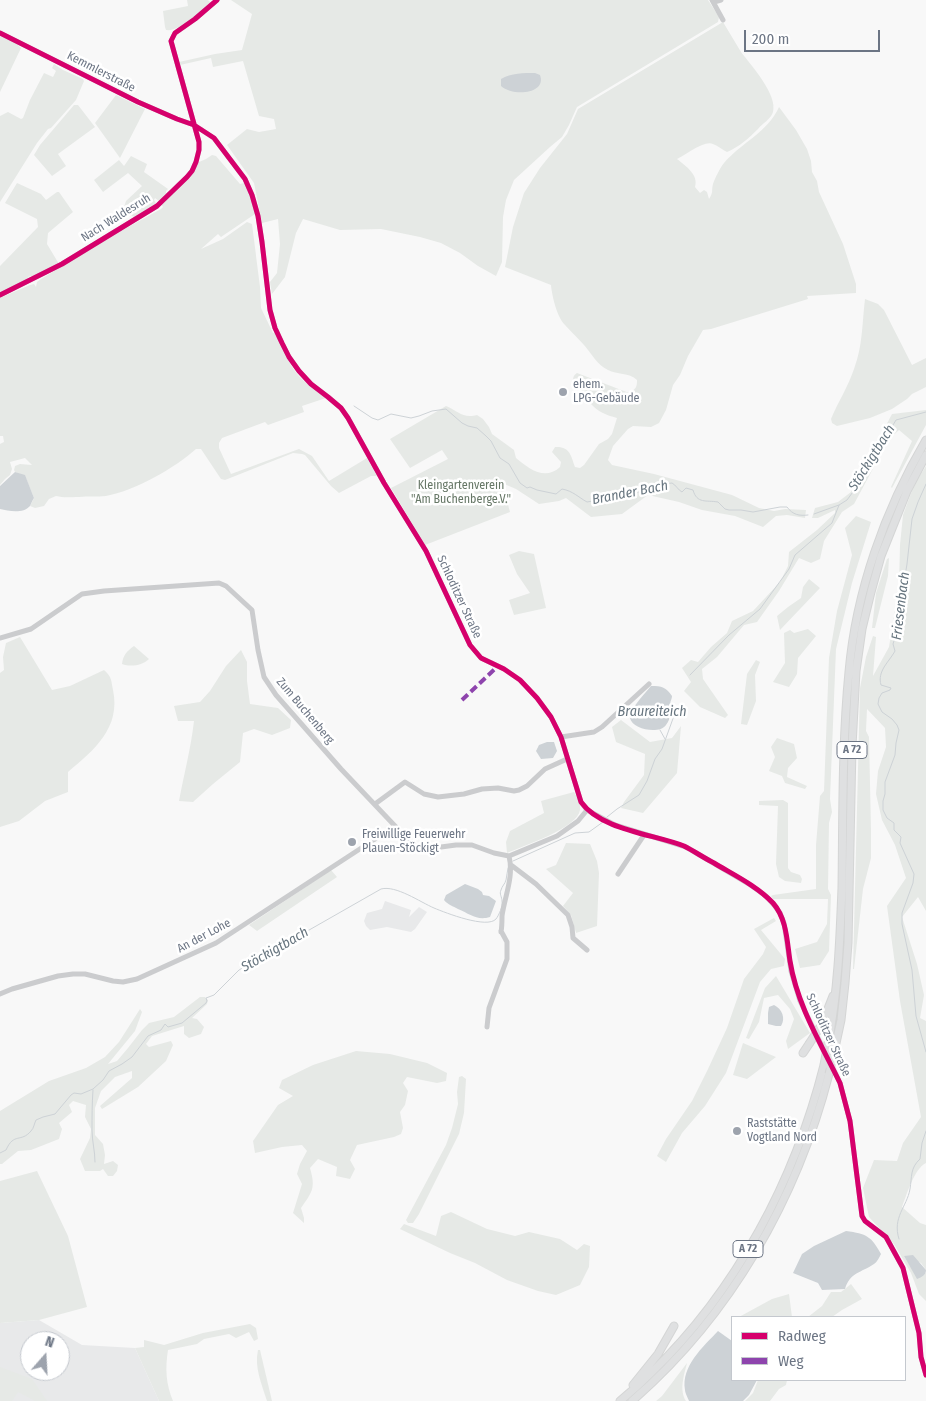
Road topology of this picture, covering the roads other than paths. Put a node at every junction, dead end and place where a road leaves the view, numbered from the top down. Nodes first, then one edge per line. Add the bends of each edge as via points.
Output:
1 (217, 0) edge
2 (721, 0) edge
3 (713, 1) edge
4 (723, 20) dead end
5 (0, 33) edge
6 (194, 125) junction
7 (0, 295) edge
8 (926, 440) edge
9 (926, 455) edge
10 (0, 638) edge
11 (649, 684) dead end
12 (560, 737) junction
13 (567, 759) junction
14 (375, 804) junction
15 (587, 810) junction
16 (394, 826) junction
17 (644, 835) junction
18 (509, 856) junction
19 (511, 865) junction
20 (618, 874) dead end
21 (587, 950) dead end
22 (837, 984) junction
23 (0, 994) edge
24 (487, 1027) dead end
25 (804, 1053) dead end
26 (674, 1326) dead end
27 (926, 1375) edge
28 (615, 1401) edge
29 (620, 1401) edge
30 (632, 1401) edge

1 - 6 street, Nach Waldesruh via 175,32 171,41
2 - 3 street
3 - 4 street
5 - 6 street, Kemmlerstraße via 138,102
6 - 7 street, Nach Waldesruh via 199,142 196,162 187,177 157,206 62,264
6 - 12 street, Schloditzer Straße via 214,138 245,179 252,195 258,216 271,317 289,357 310,384 335,402 348,418 426,550 470,645 481,658 520,680 552,717
8 - 22 highway, A 72 via 885,523 855,627 845,742
9 - 30 highway, A 72, bridge via 881,556 862,628 852,746 846,983 834,1057 814,1127 773,1220 740,1279 690,1343
10 - 14 street, Zum Buchenberg via 31,629 82,594 219,583 226,586 252,610 264,677 276,695
11 - 12 street via 594,732
12 - 13 street, Schloditzer Straße
13 - 14 street via 545,769 519,790 482,789 438,797 424,794 405,782
13 - 15 street, Schloditzer Straße via 581,802
14 - 16 street, Zum Buchenberg
15 - 17 street, Schloditzer Straße
15 - 18 street via 558,836
16 - 18 street, Zum Buchenberg via 407,840 425,851 472,845
16 - 23 street, An der Lohe via 216,943 137,979 123,982 73,974
17 - 20 street
17 - 27 street, Schloditzer Straße via 686,847 749,884 766,896 780,913 800,1001 844,1097 862,1216 886,1238 902,1268
18 - 19 street
19 - 21 street via 568,915 572,938
19 - 24 street via 501,932 507,942 507,959
22 - 25 highway, bridge via 822,1024
22 - 29 highway, A 72, bridge via 816,1095 793,1161 757,1235 710,1307 652,1373
26 - 28 highway via 658,1354 634,1384

